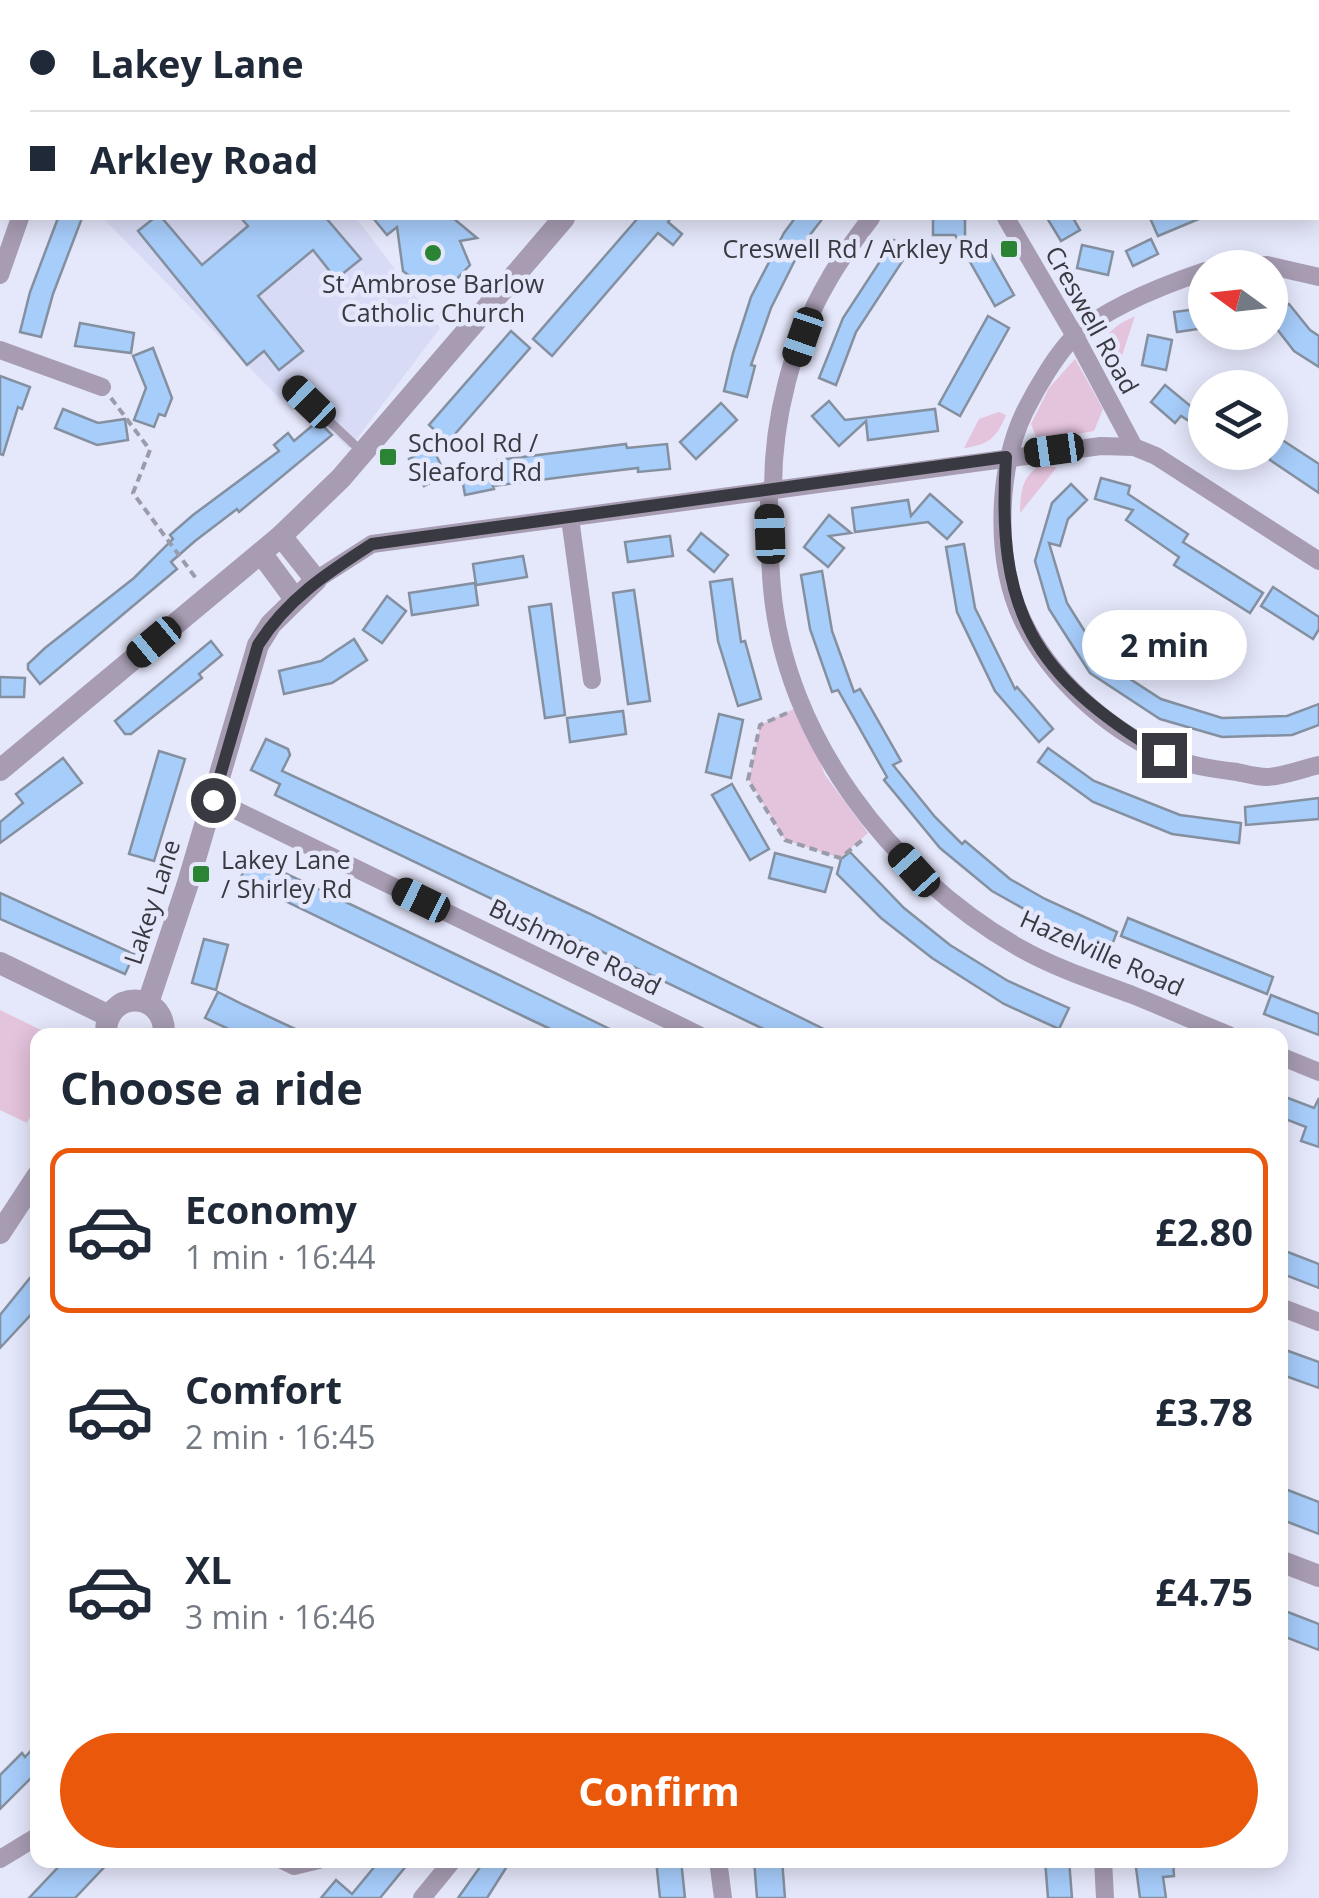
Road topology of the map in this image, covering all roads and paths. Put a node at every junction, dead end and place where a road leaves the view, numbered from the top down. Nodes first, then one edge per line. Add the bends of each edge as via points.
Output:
1 (19, 220) edge
2 (562, 220) edge
3 (870, 220) edge
4 (1007, 220) edge
5 (1288, 270) edge
6 (0, 275) edge
7 (1188, 276) edge
8 (1319, 277) edge
9 (1075, 336) junction
10 (0, 350) edge
11 (289, 383) dead end
12 (102, 387) joint
13 (1134, 448) junction
14 (363, 453) junction
15 (1006, 457) junction
16 (771, 488) junction
17 (570, 518) junction
18 (281, 536) junction
19 (261, 553) junction
20 (1319, 561) edge
21 (316, 580) junction
22 (211, 595) junction
23 (295, 599) junction
24 (592, 680) dead end
25 (804, 705) junction
26 (4, 761) edge
27 (1319, 765) edge
28 (213, 800) junction
29 (877, 829) junction
30 (0, 963) edge
31 (148, 1003) junction
32 (107, 1026) edge
33 (163, 1028) edge
34 (685, 1028) edge
35 (1211, 1028) edge
36 (1288, 1059) edge
37 (1319, 1072) edge
38 (30, 1187) edge
39 (0, 1233) edge
40 (1288, 1310) edge
41 (1319, 1322) edge
42 (1288, 1564) edge
43 (1319, 1576) edge
44 (30, 1841) edge
45 (0, 1858) edge
46 (446, 1868) edge
47 (719, 1868) edge
48 (1103, 1868) edge
49 (422, 1898) edge
50 (722, 1898) edge
51 (1105, 1898) edge

1 - 6 street
2 - 14 street
3 - 16 street, Hazelville Road via 826,283 803,337 785,388
4 - 9 street, Creswell Road
5 - 8 street
7 - 9 street via 1148,291
9 - 13 street, Creswell Road
9 - 15 street via 1034,393
10 - 12 street
11 - 14 lane
12 - 22 path via 150,450 133,493
13 - 15 street
13 - 20 street
14 - 18 street
15 - 16 street
15 - 27 street via 1003,519 1017,604 1048,663 1082,699 1164,755 1214,770 1267,776
16 - 17 street
16 - 25 street, Hazelville Road via 772,590
17 - 21 street via 372,544
17 - 24 street
18 - 19 street
18 - 21 street
19 - 22 street
19 - 23 street
21 - 23 street, Lakey Lane
22 - 26 street
23 - 28 street, Lakey Lane via 258,645
25 - 29 street, Hazelville Road via 835,768
25 - 29 path via 760,725 748,780 785,840 840,858
28 - 31 street, Lakey Lane
28 - 34 street, Bushmore Road
29 - 35 street, Hazelville Road via 942,894 1018,947
30 - 32 street
31 - 32 street via 121,1003
31 - 33 street
36 - 37 street
38 - 39 street
40 - 41 street
42 - 43 street
44 - 45 street
46 - 49 street
47 - 50 street
48 - 51 street

